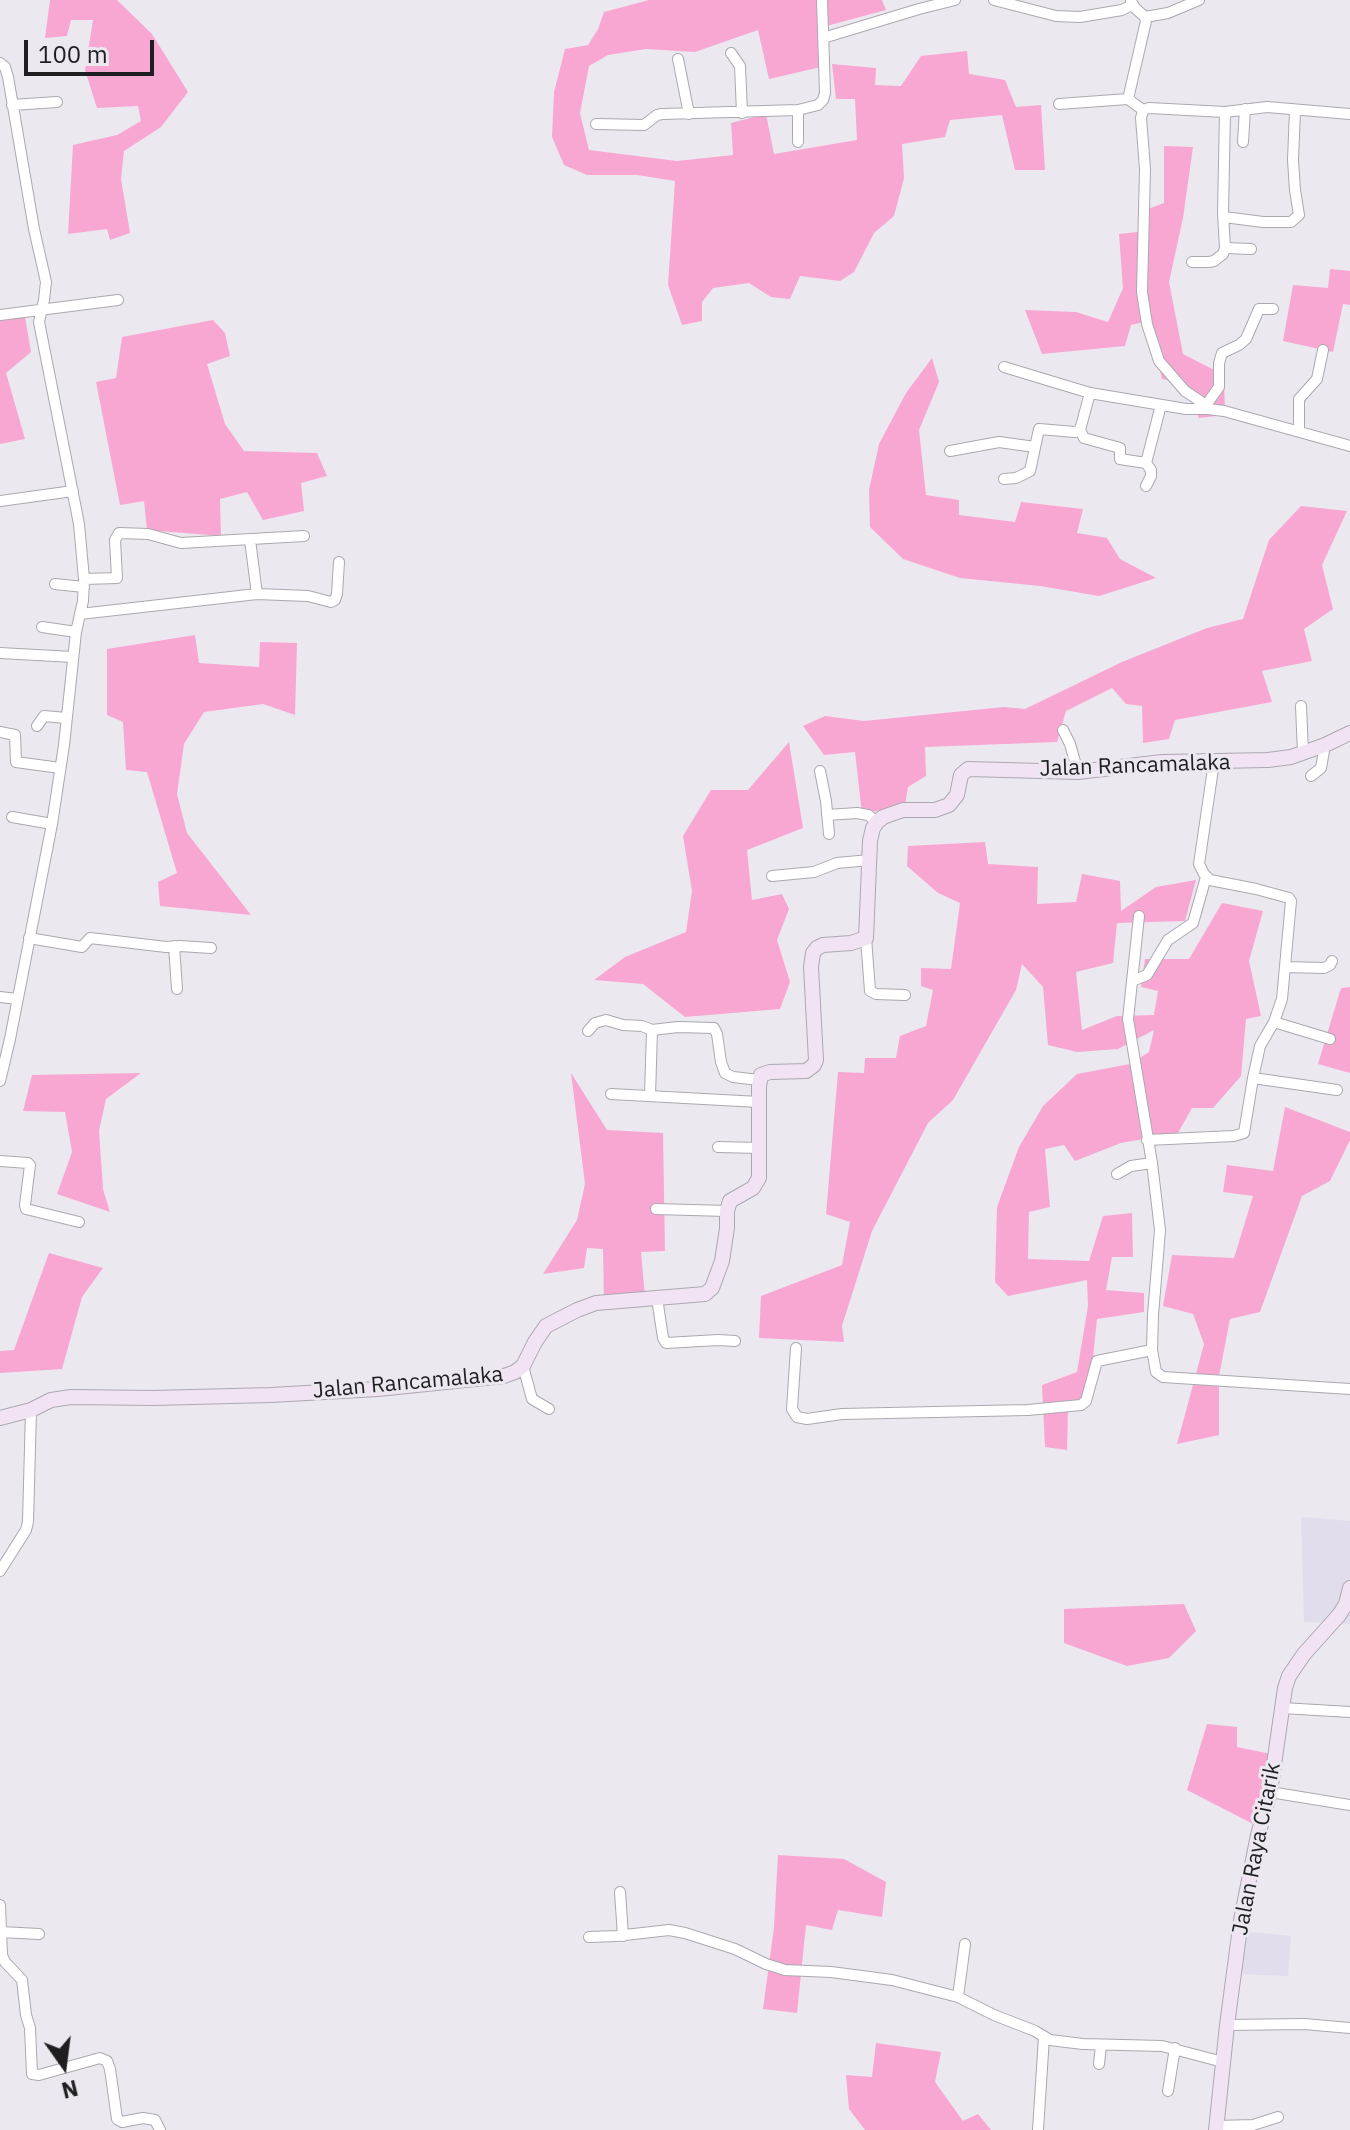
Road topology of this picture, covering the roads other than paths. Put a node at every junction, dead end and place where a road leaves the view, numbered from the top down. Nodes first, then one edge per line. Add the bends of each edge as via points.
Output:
1 (822, 0) edge
2 (955, 0) edge
3 (994, 0) edge
4 (1199, 0) edge
5 (1008, 1) edge
6 (1132, 2) edge
7 (1145, 17) junction
8 (823, 38) junction
9 (731, 53) dead end
10 (678, 59) dead end
11 (0, 63) edge
12 (1128, 99) junction
13 (57, 102) dead end
14 (1059, 104) dead end
15 (12, 105) junction
16 (1245, 109) junction
17 (798, 110) junction
18 (1143, 110) junction
19 (1295, 110) junction
20 (1225, 112) junction
21 (742, 113) junction
22 (689, 114) junction
23 (1350, 114) edge
24 (596, 124) dead end
25 (798, 142) dead end
26 (1243, 142) dead end
27 (1224, 217) junction
28 (1225, 248) junction
29 (1251, 249) dead end
30 (1192, 262) dead end
31 (118, 300) dead end
32 (1273, 309) dead end
33 (42, 310) junction
34 (0, 315) edge
35 (1323, 350) dead end
36 (1004, 367) dead end
37 (1090, 393) junction
38 (1161, 405) junction
39 (1207, 407) junction
40 (1080, 430) junction
41 (1299, 431) junction
42 (1350, 446) edge
43 (1035, 447) junction
44 (950, 451) dead end
45 (1146, 463) junction
46 (1004, 479) dead end
47 (1146, 486) dead end
48 (73, 491) junction
49 (0, 501) edge
50 (304, 536) dead end
51 (250, 540) junction
52 (339, 562) dead end
53 (84, 583) junction
54 (55, 584) dead end
55 (257, 594) junction
56 (80, 614) junction
57 (42, 627) dead end
58 (76, 632) junction
59 (0, 653) edge
60 (73, 657) junction
61 (1301, 706) dead end
62 (66, 718) junction
63 (37, 726) dead end
64 (1063, 730) dead end
65 (0, 732) edge
66 (1350, 733) edge
67 (1325, 745) junction
68 (1303, 753) junction
69 (1214, 762) junction
70 (60, 768) junction
71 (820, 771) dead end
72 (1078, 772) junction
73 (1311, 776) dead end
74 (827, 815) junction
75 (12, 817) dead end
76 (877, 822) junction
77 (52, 824) junction
78 (829, 834) dead end
79 (870, 860) junction
80 (772, 876) dead end
81 (1206, 877) junction
82 (1139, 916) dead end
83 (29, 938) junction
84 (866, 938) junction
85 (174, 946) junction
86 (211, 948) dead end
87 (1332, 961) dead end
88 (1285, 967) junction
89 (1132, 981) junction
90 (177, 989) dead end
91 (905, 995) dead end
92 (0, 997) edge
93 (17, 999) junction
94 (1274, 1022) junction
95 (652, 1030) junction
96 (588, 1031) dead end
97 (1330, 1039) dead end
98 (1253, 1078) junction
99 (759, 1080) junction
100 (0, 1081) edge
101 (1337, 1090) dead end
102 (611, 1094) dead end
103 (650, 1096) junction
104 (759, 1102) junction
105 (1147, 1140) junction
106 (718, 1147) dead end
107 (760, 1148) junction
108 (0, 1161) edge
109 (1152, 1163) junction
110 (1117, 1174) dead end
111 (656, 1209) dead end
112 (727, 1211) junction
113 (79, 1222) dead end
114 (657, 1298) junction
115 (735, 1341) dead end
116 (796, 1348) dead end
117 (1152, 1350) junction
118 (523, 1366) junction
119 (1350, 1389) edge
120 (549, 1409) dead end
121 (31, 1410) junction
122 (0, 1418) edge
123 (0, 1571) edge
124 (1350, 1588) edge
125 (1282, 1708) junction
126 (1350, 1712) edge
127 (1270, 1792) junction
128 (1350, 1805) edge
129 (620, 1892) dead end
130 (0, 1905) edge
131 (1, 1932) edge
132 (39, 1934) dead end
133 (623, 1936) junction
134 (589, 1937) dead end
135 (965, 1944) dead end
136 (958, 1997) junction
137 (1227, 2025) junction
138 (1350, 2028) edge
139 (1044, 2037) junction
140 (1101, 2045) junction
141 (1175, 2048) junction
142 (1223, 2062) junction
143 (1099, 2064) dead end
144 (1168, 2091) dead end
145 (1278, 2117) dead end
146 (1217, 2128) edge
147 (160, 2130) edge
148 (1038, 2130) edge

1 - 8 street
2 - 8 street
3 - 5 street
4 - 7 street
5 - 6 street via 1056,16 1080,17 1122,10
6 - 7 street
7 - 12 street
8 - 17 street via 823,100
9 - 21 street via 740,66
10 - 22 street
11 - 15 street
12 - 14 street
12 - 18 street
13 - 15 street
15 - 33 street via 46,282
16 - 19 street
16 - 20 street
16 - 26 street
17 - 21 street
17 - 25 street
18 - 20 street
18 - 39 street via 1141,281 1147,324 1159,361
19 - 23 street
19 - 27 street via 1296,220
20 - 27 street
21 - 22 street
22 - 24 street via 657,115 644,125
27 - 28 street
28 - 29 street
28 - 30 street via 1214,261
31 - 33 street
32 - 39 street via 1259,309 1246,339 1222,353 1219,387
33 - 34 street
33 - 48 street via 39,322
35 - 41 street via 1317,381 1299,399
36 - 37 street
37 - 38 street
37 - 40 street
38 - 39 street
38 - 45 street
39 - 41 street
40 - 43 street via 1039,429
40 - 45 street via 1084,438 1120,448 1120,459
41 - 42 street
43 - 44 street via 999,442
43 - 46 street via 1030,471
45 - 47 street via 1151,470
48 - 49 street
48 - 53 street
50 - 51 street
51 - 53 street via 181,543 119,533 117,578
51 - 55 street
52 - 55 street via 334,601
53 - 54 street
53 - 56 street
55 - 56 street
56 - 58 street
57 - 58 street
58 - 60 street
59 - 60 street
60 - 62 street
61 - 68 street
62 - 63 street via 44,716
62 - 70 street
64 - 72 street
65 - 70 street via 15,735 16,762
66 - 67 street, Jalan Rancamalaka
67 - 68 street, Jalan Rancamalaka
67 - 73 street via 1321,768
68 - 69 street, Jalan Rancamalaka
69 - 72 street, Jalan Rancamalaka
69 - 81 street via 1199,864
70 - 77 street
71 - 74 street
72 - 76 street, Jalan Rancamalaka via 968,769 949,805 903,810
74 - 76 street via 857,813
74 - 78 street
75 - 77 street
76 - 79 street
77 - 83 street
79 - 80 street
79 - 84 street
81 - 88 street via 1289,898
81 - 89 street via 1193,923 1168,940 1147,975
82 - 89 street
83 - 85 street via 82,947 90,938
83 - 93 street
84 - 91 street via 870,991
84 - 99 street via 823,945 813,953 814,1065 804,1071 765,1072
85 - 86 street
85 - 90 street
87 - 88 street via 1324,968
88 - 94 street
89 - 105 street via 1128,1019
92 - 93 street
93 - 100 street
94 - 97 street
94 - 98 street via 1260,1046
95 - 96 street via 606,1020
95 - 99 street via 714,1028 725,1073
95 - 103 street
98 - 101 street
98 - 105 street via 1244,1133
99 - 104 street
102 - 103 street
103 - 104 street
104 - 107 street
105 - 109 street
106 - 107 street
107 - 112 street via 757,1183 730,1201
108 - 113 street via 30,1165 26,1209
109 - 110 street
109 - 117 street via 1160,1230
111 - 112 street
112 - 114 street, Jalan Rancamalaka via 724,1253 712,1288 701,1295
114 - 115 street via 666,1343
114 - 118 street, Jalan Rancamalaka via 596,1303 551,1322
116 - 117 street via 792,1409 801,1419 1081,1405 1097,1361
117 - 119 street via 1156,1372 1163,1377
118 - 120 street via 532,1399
118 - 121 street, Jalan Rancamalaka via 504,1376 392,1388 71,1397
121 - 122 street, Jalan Rancamalaka
121 - 123 street via 28,1522
124 - 125 street, Jalan Raya Citarik via 1339,1615 1289,1676
125 - 126 street
125 - 127 street, Jalan Raya Citarik
127 - 128 street
127 - 137 street, Jalan Raya Citarik via 1241,1920
129 - 133 street
130 - 131 street
131 - 132 street
131 - 147 street via 3,1959 22,1980 32,2074 100,2058 107,2061 117,2119 155,2120
133 - 134 street
133 - 136 street via 669,1930 785,1970 892,1980
135 - 136 street
136 - 139 street
137 - 138 street
137 - 142 street, Jalan Raya Citarik
139 - 140 street
139 - 148 street
140 - 141 street
140 - 143 street
141 - 142 street
141 - 144 street
142 - 146 street, Jalan Raya Citarik
145 - 146 street

